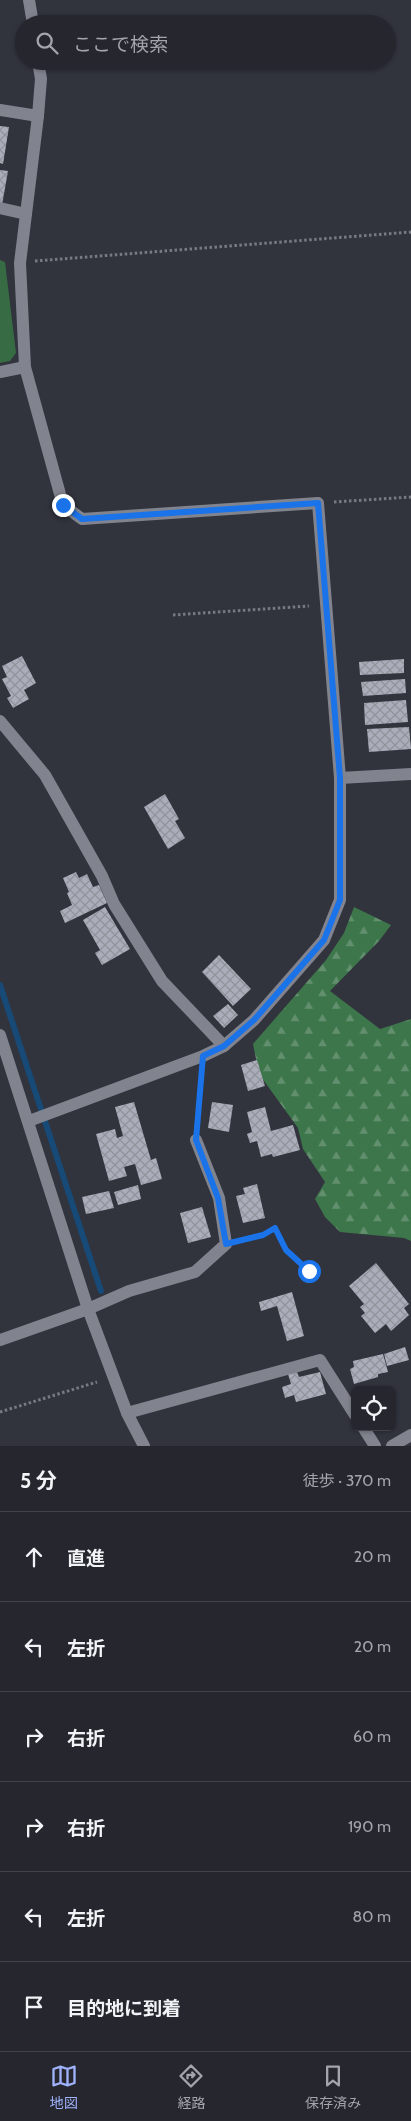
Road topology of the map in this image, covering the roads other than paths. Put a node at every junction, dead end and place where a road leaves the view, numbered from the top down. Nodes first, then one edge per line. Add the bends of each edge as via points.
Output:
1 (29, 0) edge
2 (31, 15) edge
3 (40, 70) edge
4 (0, 110) edge
5 (38, 116) junction
6 (0, 208) edge
7 (26, 214) junction
8 (25, 367) junction
9 (0, 372) edge
10 (0, 721) edge
11 (411, 774) edge
12 (340, 778) junction
13 (0, 1035) edge
14 (224, 1046) junction
15 (29, 1121) junction
16 (196, 1140) road end
17 (88, 1309) junction
18 (0, 1340) edge
19 (351, 1409) edge
20 (127, 1412) junction
21 (365, 1431) edge
22 (411, 1435) edge
23 (144, 1446) edge
24 (374, 1446) edge
25 (392, 1446) edge

1 - 2 street
3 - 5 street
4 - 5 street
5 - 7 street
6 - 7 street
7 - 8 street via 20,262
8 - 9 street
8 - 12 street via 63,505 82,519 318,503
10 - 14 street via 45,775 102,876 114,904 162,981
11 - 12 street
12 - 14 street via 340,900 324,940 254,1020
13 - 15 street
14 - 15 street
15 - 17 street
16 - 17 street via 218,1198 226,1244 195,1272 129,1291
17 - 18 street
17 - 20 street
19 - 20 street via 320,1360
20 - 23 street
21 - 24 street
22 - 25 street

